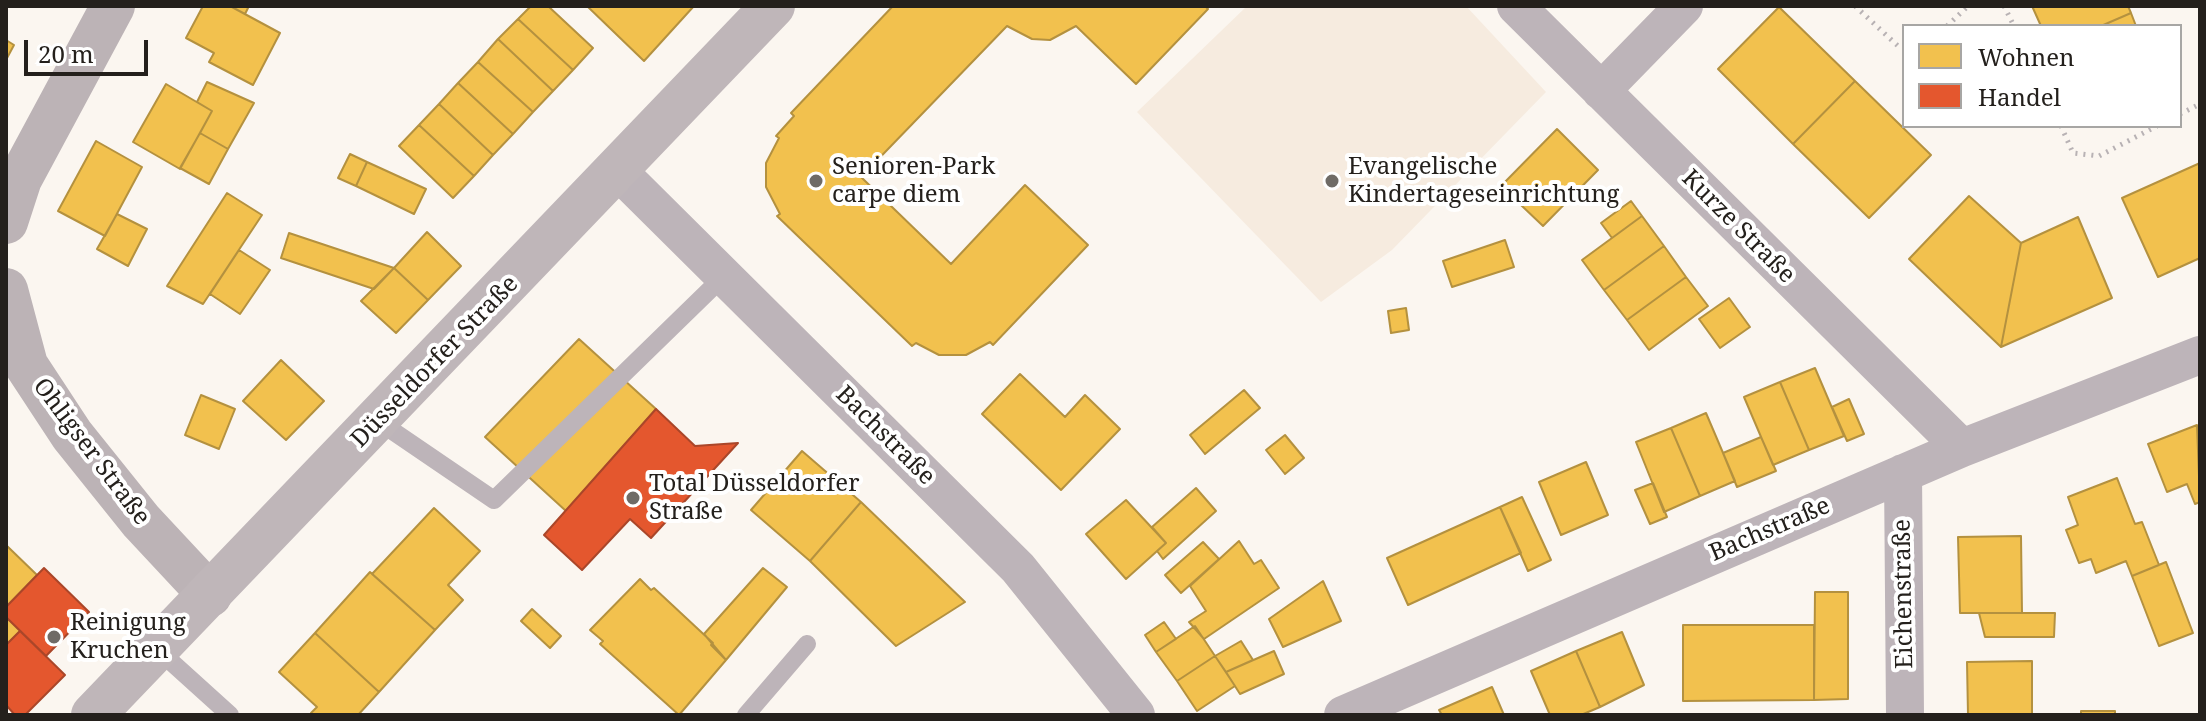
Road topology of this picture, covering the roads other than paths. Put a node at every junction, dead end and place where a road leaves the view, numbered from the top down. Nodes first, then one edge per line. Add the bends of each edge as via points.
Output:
1 (113, 6) edge
2 (773, 6) edge
3 (1516, 6) edge
4 (1684, 6) edge
5 (1601, 91) junction
6 (618, 171) junction
7 (6, 222) edge
8 (724, 276) junction
9 (6, 290) edge
10 (2200, 355) edge
11 (378, 421) junction
12 (1962, 448) junction
13 (1903, 473) junction
14 (210, 595) junction
15 (807, 644) dead end
16 (157, 649) junction
17 (93, 715) edge
18 (230, 715) edge
19 (746, 715) edge
20 (1136, 715) edge
21 (1343, 715) edge
22 (1905, 715) edge

1 - 7 main road via 20,179
2 - 6 main road, Düsseldorfer Straße
3 - 5 street, Kurze Straße
4 - 5 street
5 - 12 street, Kurze Straße
6 - 8 street, Bachstraße
6 - 11 main road, Düsseldorfer Straße
8 - 11 lane via 494,500
8 - 20 street, Bachstraße via 1018,568
9 - 14 main road, Ohligser Straße via 26,365 72,435
10 - 12 street, Bachstraße
11 - 14 main road, Düsseldorfer Straße
12 - 13 street, Bachstraße
13 - 21 street, Bachstraße
13 - 22 street, Eichenstraße
14 - 16 main road, Düsseldorfer Straße
15 - 19 lane
16 - 17 main road, Düsseldorfer Straße
16 - 18 lane

